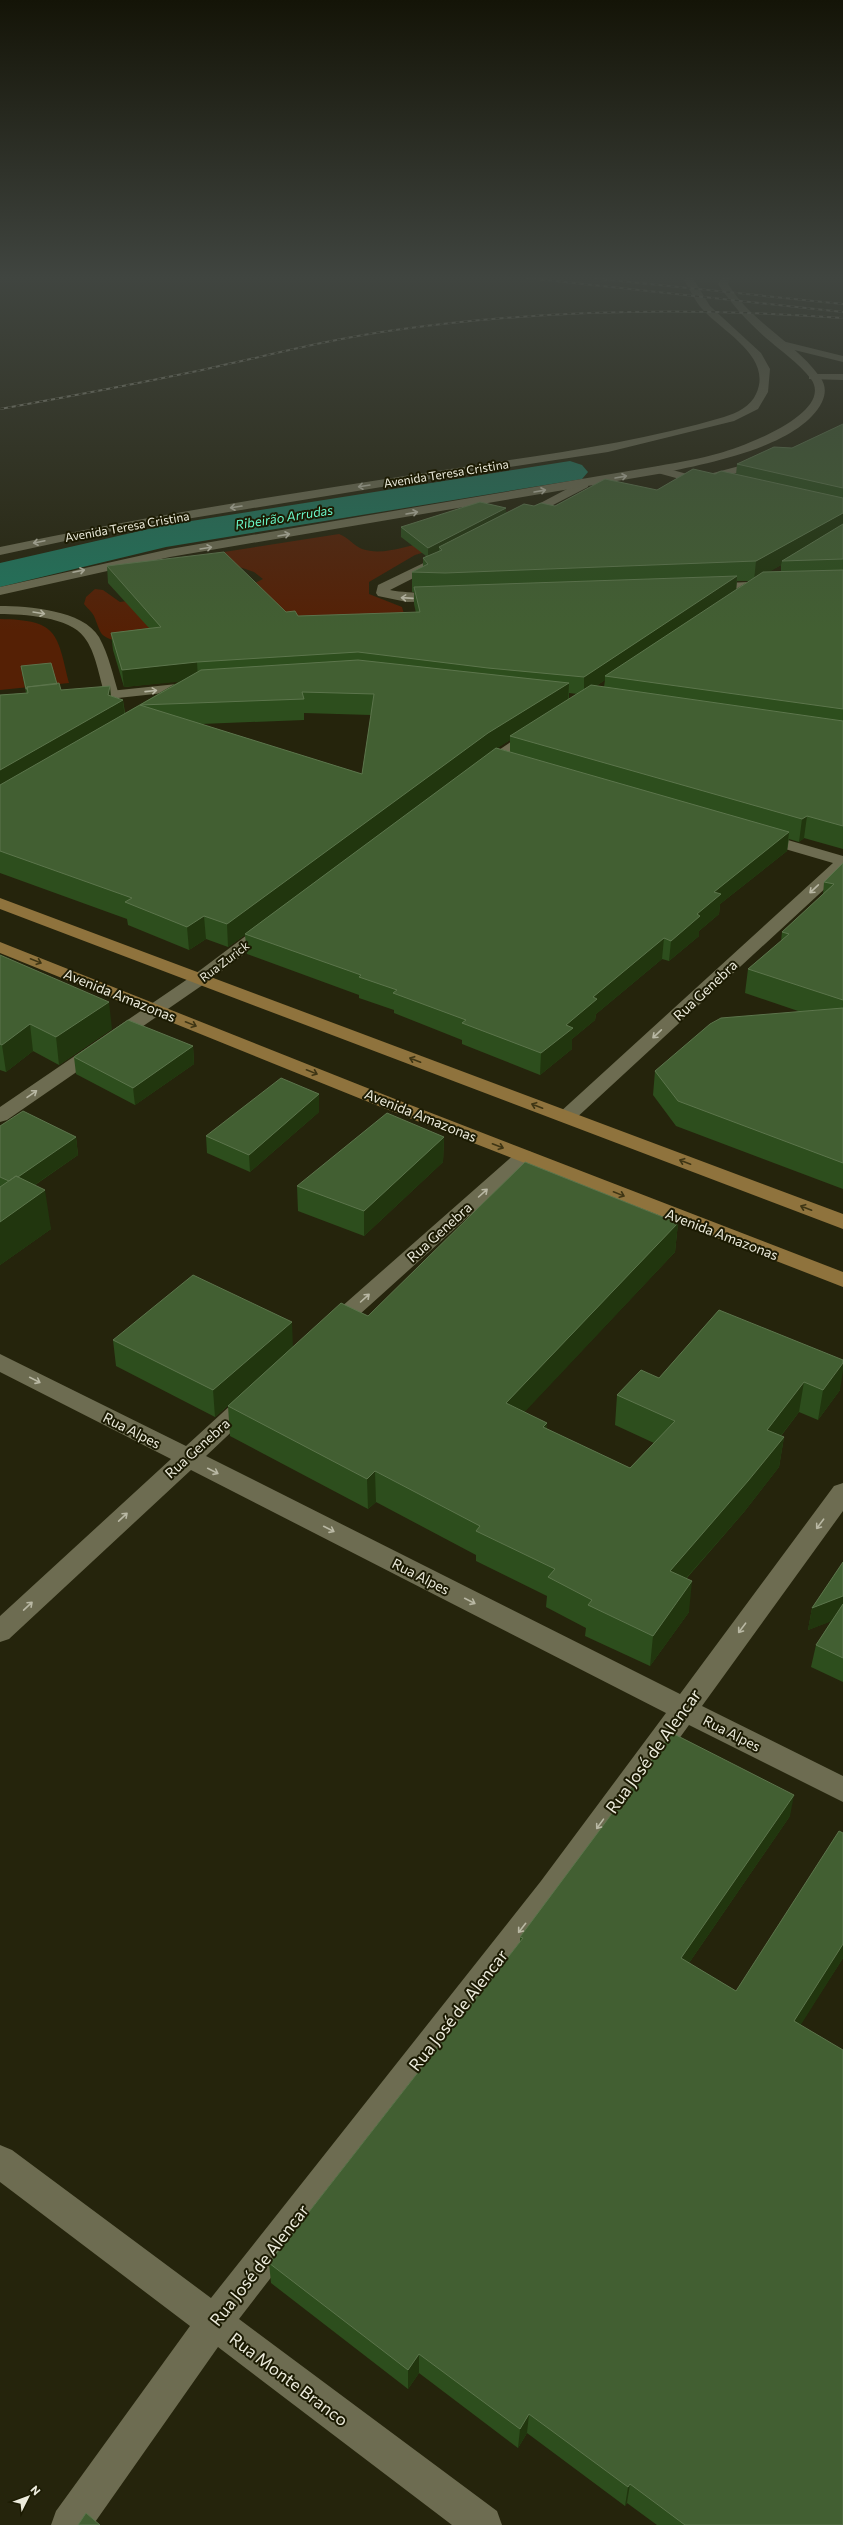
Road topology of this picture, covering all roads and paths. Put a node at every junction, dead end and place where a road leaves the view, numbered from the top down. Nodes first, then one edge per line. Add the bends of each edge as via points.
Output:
1 (761, 396) edge
2 (820, 396) edge
3 (703, 426) junction
4 (660, 449) dead end
5 (646, 456) dead end
6 (670, 456) dead end
7 (777, 458) edge
8 (541, 459) junction
9 (684, 464) junction
10 (658, 470) junction
11 (697, 480) junction
12 (584, 484) junction
13 (720, 485) edge
14 (507, 524) edge
15 (0, 551) edge
16 (452, 552) edge
17 (779, 579) edge
18 (757, 586) junction
19 (695, 588) edge
20 (0, 591) edge
21 (461, 597) edge
22 (738, 599) edge
23 (0, 610) edge
24 (213, 684) edge
25 (198, 685) junction
26 (112, 695) junction
27 (68, 699) edge
28 (164, 706) edge
29 (547, 725) edge
30 (493, 759) junction
31 (516, 765) edge
32 (468, 778) edge
33 (744, 832) edge
34 (843, 862) edge
35 (0, 903) edge
36 (281, 919) edge
37 (0, 946) edge
38 (201, 978) junction
39 (155, 1010) junction
40 (0, 1116) edge
41 (566, 1117) junction
42 (524, 1156) junction
43 (843, 1222) edge
44 (843, 1280) edge
45 (316, 1342) edge
46 (0, 1362) edge
47 (269, 1384) edge
48 (186, 1458) junction
49 (843, 1492) edge
50 (0, 1632) edge
51 (683, 1708) junction
52 (843, 1790) edge
53 (0, 2161) edge
54 (214, 2322) junction
55 (70, 2525) edge
56 (483, 2525) edge

1 - 3 street, Avenida Teresa Cristina via 754,407
2 - 9 street via 812,410 791,427 758,444 724,456
3 - 4 street
3 - 8 street, Avenida Teresa Cristina via 608,449
5 - 10 street via 646,464
6 - 9 street
7 - 11 street
8 - 12 street via 569,458 594,466 595,475
8 -> 15 street, Avenida Teresa Cristina via 106,528
9 - 10 street
10 - 11 street
12 -> 10 street
11 - 13 street
12 - 14 street
20 -> 12 street via 170,554
21 -> 16 street via 407,598 383,593 384,588
17 - 18 street
18 - 19 street
18 - 22 street
23 -> 26 street via 53,616 84,628 92,635
24 - 25 street
26 -> 25 street
25 - 28 street
26 - 27 street
29 - 30 street
30 - 31 street
30 - 32 street
33 - 34 street
34 -> 41 street, Rua Genebra
35 - 38 main road
36 - 38 street, Rua Zurick
37 -> 39 main road, Avenida Amazonas
38 - 39 street, Rua Zurick
41 -> 38 main road
40 -> 39 street, Rua Zurick
39 -> 42 main road, Avenida Amazonas
43 -> 41 main road
42 -> 44 main road, Avenida Amazonas
45 -> 42 street, Rua Genebra
46 -> 48 street, Rua Alpes
47 - 48 street, Rua Genebra
50 -> 48 street, Rua Genebra
48 -> 51 street, Rua Alpes
49 -> 51 street, Rua José de Alencar
51 - 52 street, Rua Alpes
51 -> 54 street, Rua José de Alencar via 552,1890
53 - 54 street, Rua Monte Branco
54 - 55 street, Rua José de Alencar
54 - 56 street, Rua Monte Branco

